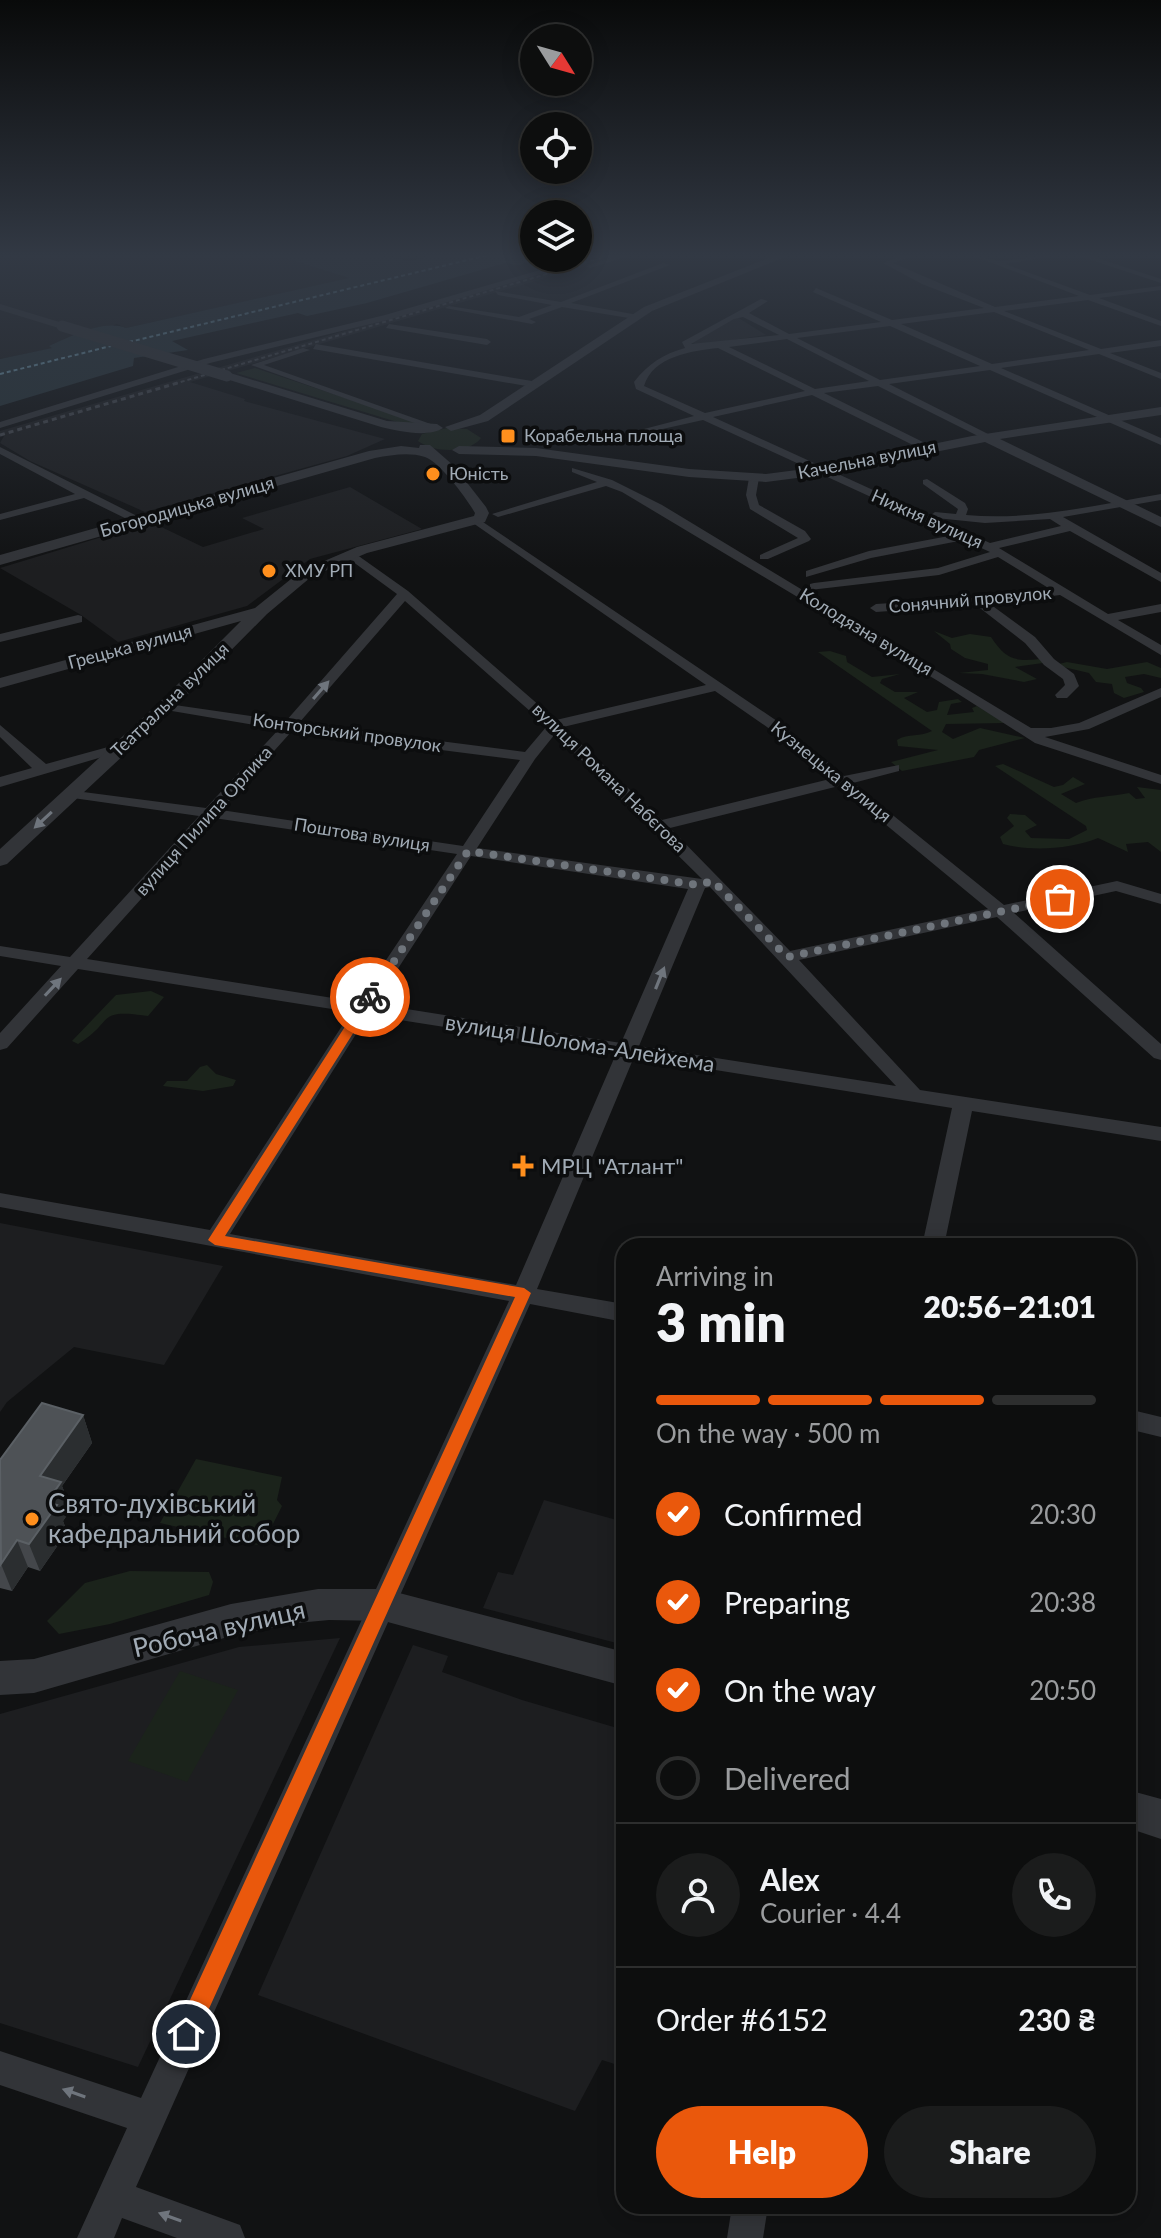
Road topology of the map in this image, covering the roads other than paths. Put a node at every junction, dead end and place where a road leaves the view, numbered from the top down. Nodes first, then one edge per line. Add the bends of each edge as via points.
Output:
1 (172, 359) edge
2 (213, 359) edge
3 (274, 359) edge
4 (389, 359) edge
5 (570, 359) edge
6 (661, 359) edge
7 (748, 359) edge
8 (836, 359) edge
9 (973, 359) edge
10 (1045, 359) edge
11 (1119, 359) edge
12 (990, 367) junction
13 (1161, 376) edge
14 (883, 382) junction
15 (532, 384) junction
16 (812, 392) junction
17 (1161, 411) edge
18 (491, 414) junction
19 (702, 417) junction
20 (1109, 419) junction
21 (385, 424) junction
22 (0, 425) edge
23 (444, 428) junction
24 (649, 429) dead end
25 (988, 438) junction
26 (483, 439) junction
27 (411, 442) junction
28 (1161, 442) edge
29 (927, 448) junction
30 (3, 454) edge
31 (574, 463) junction
32 (449, 469) junction
33 (821, 471) junction
34 (754, 478) junction
35 (608, 482) junction
36 (927, 482) dead end
37 (84, 495) junction
38 (1161, 497) edge
39 (1122, 503) junction
40 (498, 514) dead end
41 (924, 515) junction
42 (1052, 516) junction
43 (0, 517) edge
44 (960, 517) junction
45 (137, 520) junction
46 (477, 521) junction
47 (1161, 523) edge
48 (1071, 527) junction
49 (966, 536) junction
50 (994, 550) junction
51 (349, 554) junction
52 (764, 557) dead end
53 (0, 560) edge
54 (1161, 578) edge
55 (1063, 591) junction
56 (404, 594) junction
57 (979, 602) junction
58 (876, 608) dead end
59 (1161, 608) edge
60 (261, 611) junction
61 (1106, 618) junction
62 (78, 619) dead end
63 (0, 638) edge
64 (1161, 651) edge
65 (0, 683) edge
66 (718, 686) junction
67 (1161, 692) edge
68 (1062, 695) dead end
69 (166, 706) junction
70 (556, 724) junction
71 (289, 726) junction
72 (0, 729) edge
73 (1028, 732) junction
74 (117, 752) junction
75 (529, 757) junction
76 (894, 768) dead end
77 (42, 769) junction
78 (842, 780) junction
79 (1161, 780) edge
80 (0, 782) edge
81 (73, 793) junction
82 (210, 812) junction
83 (659, 826) junction
84 (468, 851) junction
85 (0, 860) edge
86 (706, 883) junction
87 (1161, 899) edge
88 (1002, 912) junction
89 (0, 951) edge
90 (787, 957) junction
91 (76, 963) junction
92 (362, 1009) junction
93 (0, 1044) edge
94 (630, 1050) junction
95 (1161, 1054) edge
96 (910, 1096) junction
97 (963, 1104) junction
98 (1161, 1134) edge
99 (0, 1200) edge
100 (935, 1238) edge
101 (215, 1240) junction
102 (524, 1293) junction
103 (616, 1311) edge
104 (1136, 1421) edge
105 (1161, 1427) edge
106 (384, 1605) junction
107 (616, 1667) edge
108 (11, 1679) edge
109 (1136, 1811) edge
110 (1161, 1819) edge
111 (0, 2068) edge
112 (147, 2117) junction
113 (113, 2197) junction
114 (749, 2214) edge
115 (95, 2238) edge
116 (227, 2238) edge
117 (745, 2238) edge

1 - 21 street, bridge
2 - 22 street
3 - 23 street via 255,365
4 - 15 street
5 - 15 street
6 - 19 street, Нижня вулиця via 638,384
7 - 16 street
8 - 14 street
9 - 12 street
10 - 12 street
11 - 13 street
12 - 14 street
12 - 20 street
14 - 16 street
14 - 25 street
15 - 18 street
16 - 19 street
16 - 29 street
17 - 20 street, Качельна вулиця
18 - 23 street
18 - 26 street
19 - 24 street
19 - 33 street, Нижня вулиця
20 - 25 street, Качельна вулиця
20 - 28 street
21 - 23 street
21 - 27 street
23 - 26 street
23 - 27 street
25 - 29 street, Качельна вулиця
25 - 39 street
26 - 27 street
26 - 31 street, Качельна вулиця
26 - 32 street
27 - 32 street
27 - 45 street, Богородицька вулиця
29 - 33 street, Качельна вулиця
30 - 37 street
31 - 34 street, Качельна вулиця
31 - 35 street, Колодязна вулиця
32 - 46 street via 482,513
33 - 34 street, Качельна вулиця
33 - 41 street, Нижня вулиця
34 - 52 street via 754,507 805,539
35 - 40 street
35 - 73 street, Колодязна вулиця via 658,507
36 - 44 street, Нижня вулиця via 961,505
37 - 43 street
37 - 45 street
38 - 39 street
39 - 42 street
39 - 47 street
41 - 44 street
41 - 49 street, Нижня вулиця
42 - 44 street
42 - 48 street
45 - 53 street, Богородицька вулиця
46 - 51 street, Театральна вулиця
46 - 66 street, Кузнецька вулиця
48 - 50 street
48 - 54 street
49 - 50 street, Нижня вулиця
49 - 50 street via 869,555 812,580 939,571
50 - 55 street, Нижня вулиця
51 - 56 street, вулиця Романа Набєгова
51 - 60 street, Театральна вулиця via 306,574
55 - 57 street, Сонячний провулок
55 - 61 street, Нижня вулиця
56 - 70 street, вулиця Романа Набєгова
71 -> 56 street, вулиця Пилипа Орлика
57 - 58 street, Сонячний провулок
57 - 68 street via 1069,677 1072,686
59 - 61 street
60 - 65 street, Грецька вулиця
60 - 69 street, Театральна вулиця
61 - 64 street, Нижня вулиця
62 - 63 street
66 - 70 street
66 - 78 street, Кузнецька вулиця
67 - 73 street via 1127,703 1085,728
69 - 71 street, Конторський провулок
69 - 74 street, Театральна вулиця
70 - 75 street
70 - 83 street, вулиця Романа Набєгова
71 - 75 street, Конторський провулок
71 - 82 street, вулиця Пилипа Орлика
72 - 77 street
73 - 79 street, Колодязна вулиця via 1053,746
74 - 77 street
74 - 81 street, Театральна вулиця
75 - 84 street
76 - 78 street
77 - 80 street
78 - 83 street
78 - 88 street, Кузнецька вулиця
81 - 82 street, Поштова вулиця
81 -> 85 street, Театральна вулиця
82 - 84 street, Поштова вулиця
82 - 91 street, вулиця Пилипа Орлика
83 - 86 street, вулиця Романа Набєгова
84 - 86 street, Поштова вулиця
84 - 92 street
86 - 90 street, вулиця Романа Набєгова
94 -> 86 street
87 - 88 street via 1117,886
88 - 90 street
88 - 95 street, Кузнецька вулиця
89 - 91 street, вулиця Шолома-Алейхема
90 - 96 street, вулиця Романа Набєгова via 910,1089
91 - 92 street, вулиця Шолома-Алейхема
93 -> 91 street, вулиця Пилипа Орлика
92 - 94 street, вулиця Шолома-Алейхема
92 - 101 street
94 - 96 street, вулиця Шолома-Алейхема
94 - 102 street
96 - 97 street, вулиця Шолома-Алейхема
97 - 98 street, вулиця Шолома-Алейхема
97 - 100 street
99 - 101 street
101 - 102 street
102 - 103 street
102 - 106 street
104 - 105 street
106 - 107 street, Робоча вулиця
106 - 108 street, Робоча вулиця via 299,1607
106 - 112 street
109 - 110 street
112 -> 111 street
112 - 113 street
113 - 115 street
116 -> 113 street
114 - 117 street

